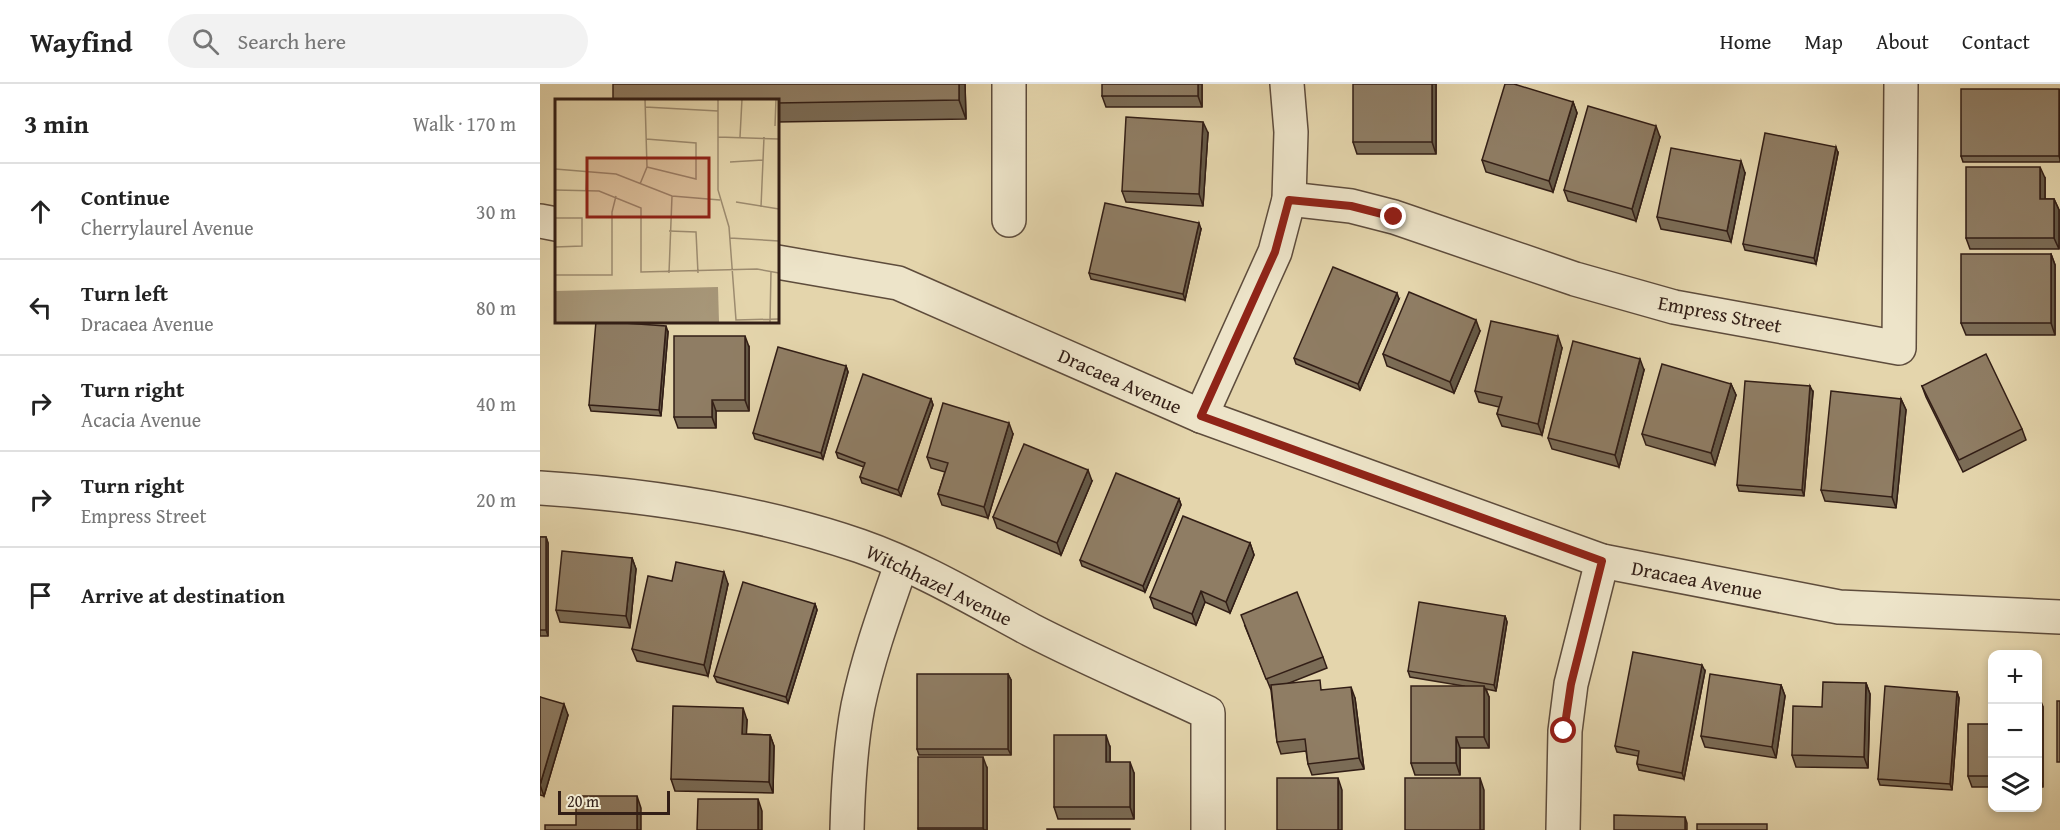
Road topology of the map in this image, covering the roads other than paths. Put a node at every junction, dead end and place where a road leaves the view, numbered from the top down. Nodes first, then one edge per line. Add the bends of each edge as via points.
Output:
1 (1009, 84) edge
2 (1287, 84) edge
3 (1901, 84) edge
4 (1289, 200) junction
5 (1009, 220) dead end
6 (540, 221) edge
7 (555, 224) edge
8 (778, 262) edge
9 (1201, 416) junction
10 (540, 488) edge
11 (1602, 561) junction
12 (901, 565) junction
13 (2060, 618) edge
14 (847, 830) edge
15 (1208, 830) edge
16 (1563, 830) edge

1 - 5 street
2 - 4 street via 1291,132
3 - 4 street, Empress Street via 1899,348 1674,307 1575,279 1394,217 1351,206
4 - 9 street via 1275,252
6 - 7 street
8 - 9 street, Dracaea Avenue via 897,283
9 - 11 street, Dracaea Avenue
10 - 12 street, Witchhazel Avenue via 617,493 691,504 775,522 861,547
11 - 13 street, Dracaea Avenue via 1839,607
11 - 16 street via 1571,684 1564,731
12 - 14 street via 858,706 850,757
12 - 15 street, Witchhazel Avenue via 956,588 1032,630 1208,713

